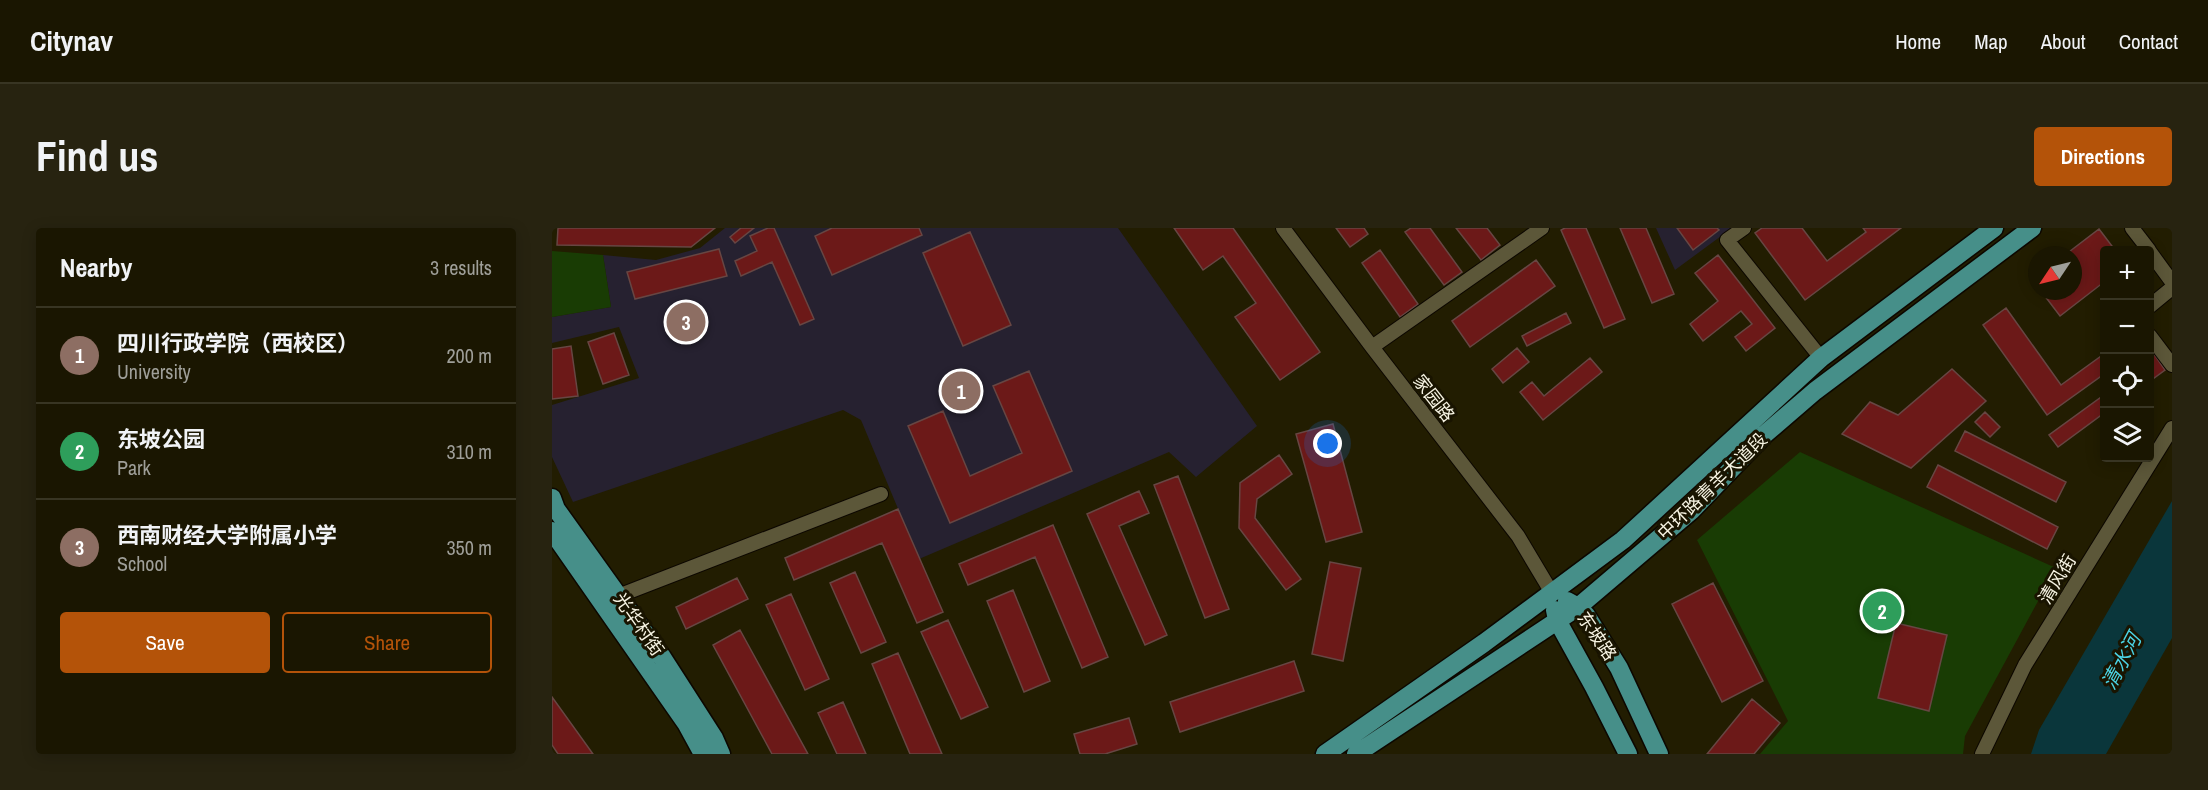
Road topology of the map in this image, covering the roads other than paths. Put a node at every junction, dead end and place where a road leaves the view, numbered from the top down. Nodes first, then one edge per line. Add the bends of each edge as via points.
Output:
1 (1283, 228) edge
2 (1542, 228) edge
3 (1744, 228) edge
4 (1994, 228) edge
5 (2032, 228) edge
6 (2132, 228) edge
7 (2145, 246) edge
8 (2154, 258) edge
9 (2172, 282) edge
10 (2172, 288) edge
11 (2154, 303) edge
12 (2154, 341) edge
13 (1372, 347) junction
14 (1821, 358) junction
15 (2172, 365) edge
16 (2172, 428) edge
17 (881, 494) dead end
18 (552, 498) edge
19 (552, 531) edge
20 (1552, 593) junction
21 (618, 596) junction
22 (1578, 606) junction
23 (1557, 620) junction
24 (704, 754) edge
25 (721, 754) edge
26 (1325, 754) edge
27 (1356, 754) edge
28 (1628, 754) edge
29 (1659, 754) edge
30 (1982, 754) edge

1 - 13 street, 家园路
2 - 13 street
3 - 14 street via 1727,240
4 - 14 main road, 中环路青羊大道段
5 - 22 main road, 中环路青羊大道段 via 1815,391 1765,434 1691,511
6 - 7 street
8 - 9 street
10 - 11 street
12 - 15 street
13 - 20 street, 家园路 via 1518,536
14 - 20 main road, 中环路青羊大道段 via 1623,540
16 - 30 street, 清风街 via 2025,665
17 - 21 street
18 - 21 main road, 光华村街
19 - 24 main road, 光华村街
20 - 22 main road, 东坡路
20 - 23 main road, 东坡路
20 - 26 main road, 中环路青羊大道段
21 - 25 main road, 光华村街 via 662,657
22 - 23 main road, 中环路青羊大道段
22 - 29 main road, 东坡路 via 1619,668
23 - 27 main road, 中环路青羊大道段
23 - 28 main road, 东坡路

